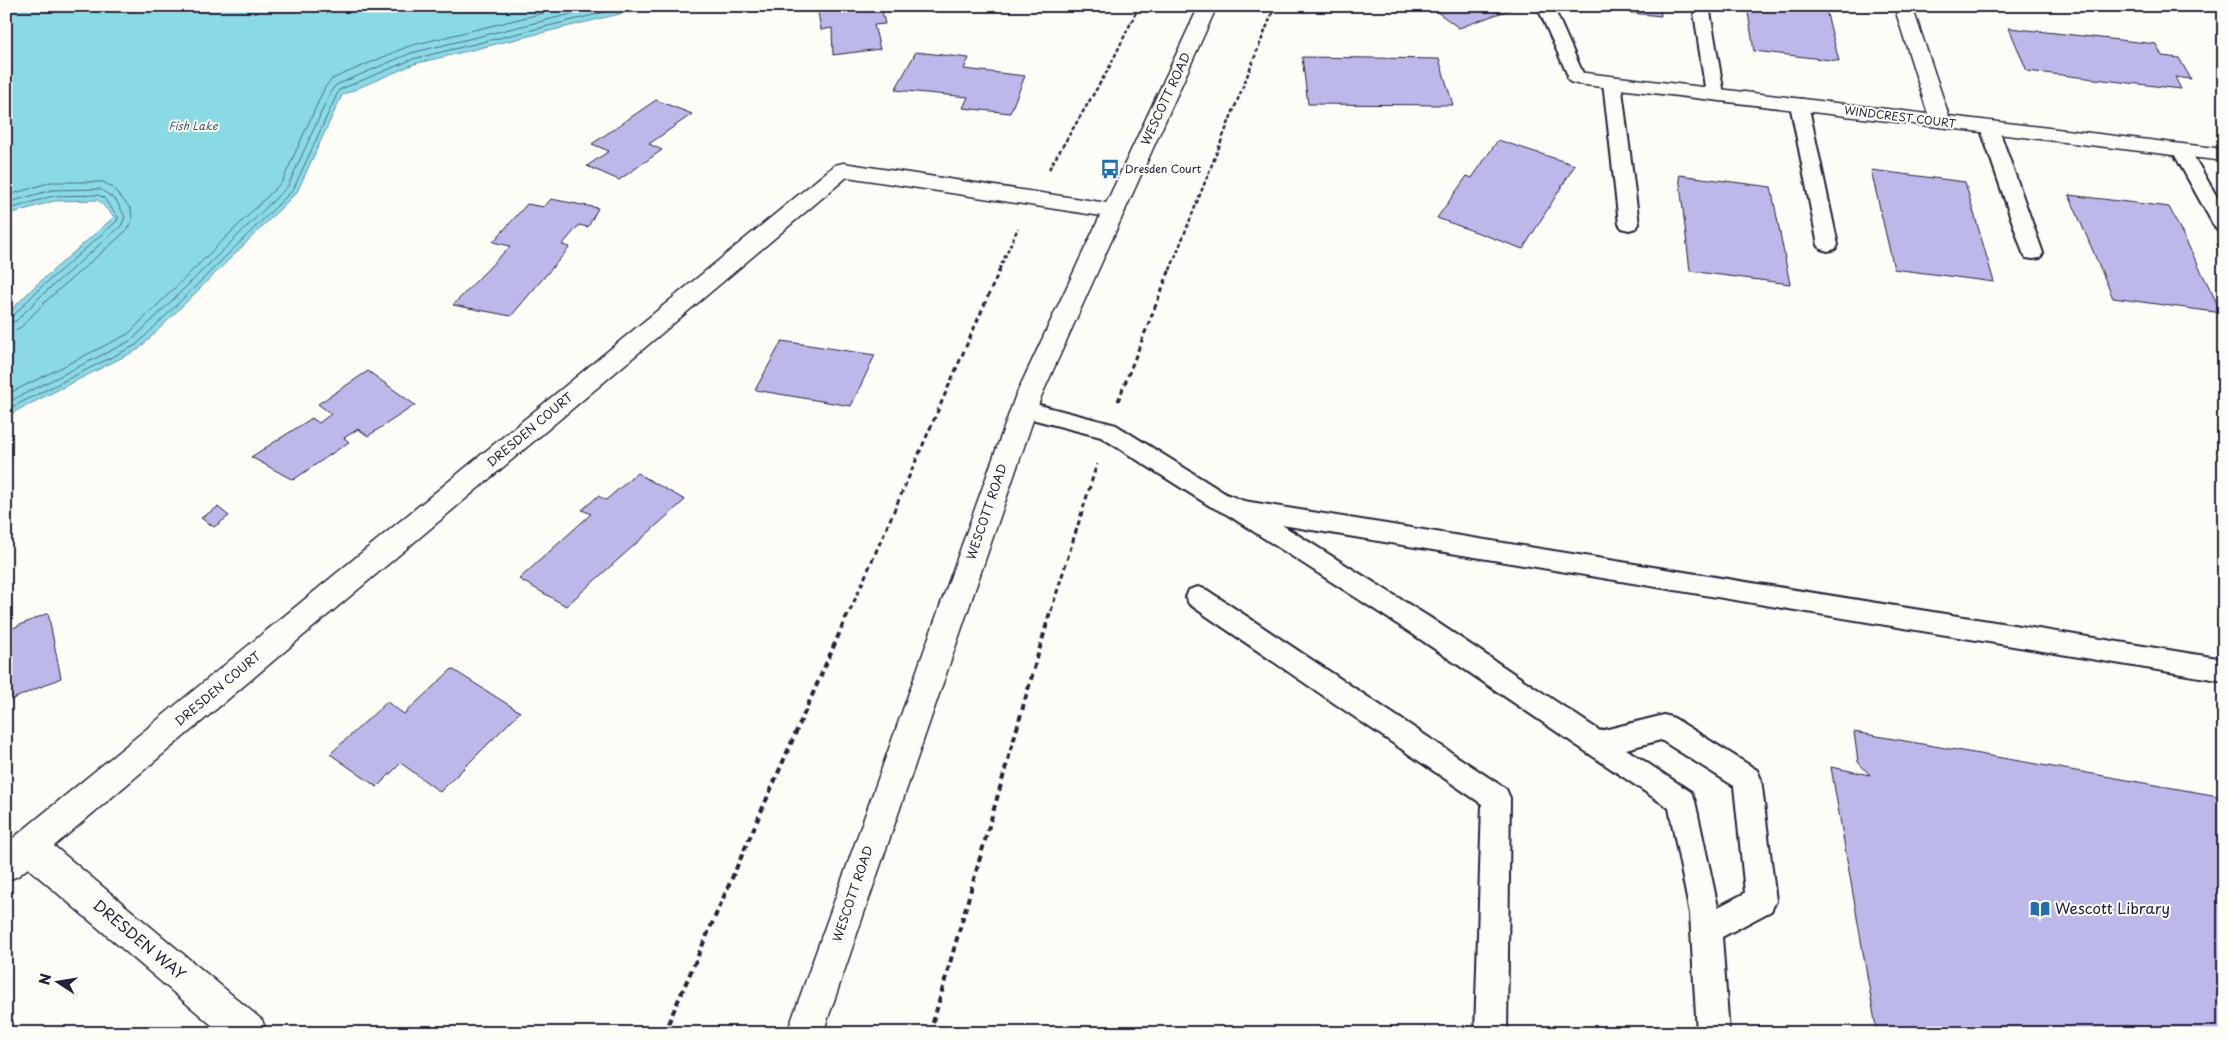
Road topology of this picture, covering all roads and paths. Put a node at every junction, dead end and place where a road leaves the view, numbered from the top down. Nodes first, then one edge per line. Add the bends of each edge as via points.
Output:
1 (1139, 6) edge
2 (1208, 6) edge
3 (1275, 6) edge
4 (1545, 6) edge
5 (1701, 6) edge
6 (1903, 6) edge
7 (1577, 78) joint
8 (1612, 82) junction
9 (1715, 94) junction
10 (1799, 104) junction
11 (1941, 122) junction
12 (1989, 127) junction
13 (2181, 150) junction
14 (2224, 155) edge
15 (1032, 198) junction
16 (1114, 211) junction
17 (1629, 224) dead end
18 (2224, 226) edge
19 (1828, 245) dead end
20 (2034, 254) dead end
21 (1024, 409) junction
22 (1108, 431) junction
23 (1236, 508) junction
24 (1198, 597) dead end
25 (2224, 670) edge
26 (1597, 744) junction
27 (17, 856) edge
28 (1706, 929) junction
29 (249, 1033) edge
30 (664, 1033) edge
31 (804, 1033) edge
32 (930, 1033) edge
33 (1491, 1033) edge
34 (1713, 1033) edge

1 - 15 path via 1109,68
2 - 16 street, WESCOTT ROAD
3 - 22 path
4 - 7 lane
5 - 9 lane
6 - 11 street
7 - 8 street, WINDCREST COURT
8 - 9 street, WINDCREST COURT
8 - 17 lane
9 - 10 street, WINDCREST COURT
10 - 11 street, WINDCREST COURT
10 - 19 lane
11 - 12 street, WINDCREST COURT
12 - 13 street, WINDCREST COURT
12 - 20 lane
13 - 14 street, WINDCREST COURT
13 - 18 lane
15 - 16 street, DRESDEN COURT
15 - 27 street, DRESDEN COURT via 843,170
15 - 30 path
16 - 21 street, WESCOTT ROAD
21 - 22 lane
21 - 31 street, WESCOTT ROAD
22 - 23 lane
22 - 32 path via 1063,567
23 - 25 lane
23 - 26 lane via 1420,625
24 - 33 lane via 1496,798
26 - 28 lane via 1681,801
26 - 28 lane via 1664,727 1747,779 1761,901
27 - 29 street, DRESDEN WAY
28 - 34 lane

